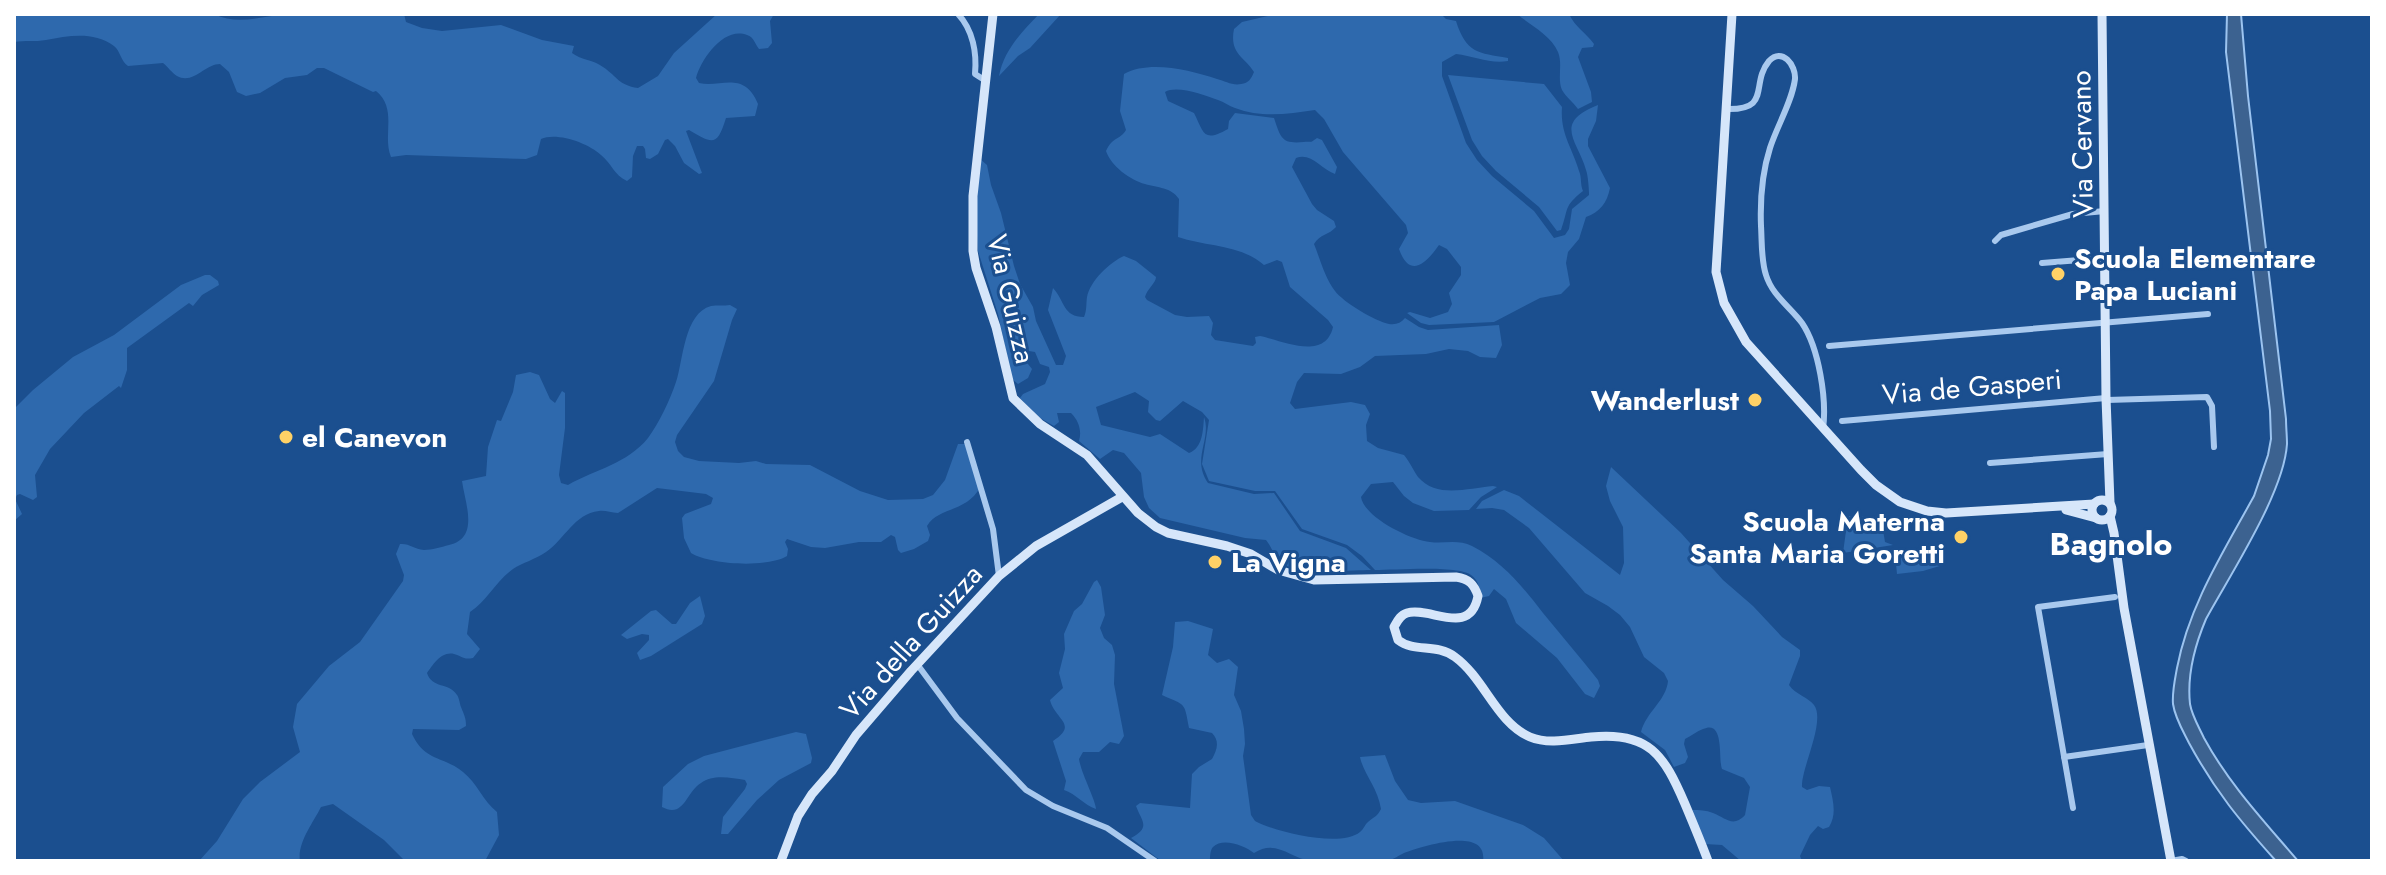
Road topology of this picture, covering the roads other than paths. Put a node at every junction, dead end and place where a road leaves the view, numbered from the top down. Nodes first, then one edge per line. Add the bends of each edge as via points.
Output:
1 (958, 14) edge
2 (993, 14) edge
3 (1732, 14) edge
4 (2102, 14) edge
5 (986, 81) junction
6 (1727, 109) junction
7 (2105, 211) junction
8 (1995, 241) dead end
9 (2105, 258) junction
10 (2042, 263) dead end
11 (2208, 314) dead end
12 (2106, 321) junction
13 (1829, 346) dead end
14 (2106, 399) junction
15 (1842, 421) dead end
16 (1823, 429) junction
17 (967, 442) dead end
18 (2214, 447) dead end
19 (2108, 454) junction
20 (1990, 463) dead end
21 (2109, 479) junction
22 (1122, 497) junction
23 (2097, 502) junction
24 (2110, 503) junction
25 (2047, 508) junction
26 (2102, 518) junction
27 (999, 576) junction
28 (2115, 597) dead end
29 (917, 664) junction
30 (2148, 745) junction
31 (2064, 757) junction
32 (2073, 808) dead end
33 (781, 861) edge
34 (1155, 861) edge
35 (1708, 861) edge
36 (2171, 861) edge
37 (2186, 861) edge

1 - 5 street via 976,54 975,74
2 - 5 main road, Via Guizza
3 - 6 main road
4 - 7 main road, Via Cervano
5 - 22 main road, Via Guizza via 973,196 973,251 1013,398 1040,424 1087,455
6 - 16 main road via 1716,263 1720,291 1746,342
6 - 16 street via 1750,106 1774,58 1790,61 1794,82 1762,184 1763,266 1772,288 1813,345 1825,410
7 - 8 street via 2067,215
7 - 9 main road, Via Cervano
9 - 10 street
9 - 12 main road, Via Cervano
11 - 12 street
12 - 13 street
12 - 14 main road, Via Cervano
14 - 15 street, Via de Gasperi
14 - 18 street, Via de Gasperi via 2207,397
14 - 19 main road, Via Cervano
16 - 25 main road via 1867,478 1909,505 1946,513
17 - 27 street via 993,529
19 - 20 street
19 - 21 main road, Via Cervano
21 - 23 main road
21 - 24 main road, Via Cervano
22 - 27 main road, Via della Guizza via 1036,546
22 - 35 main road, Via Guizza via 1168,533 1239,550 1296,576 1465,578 1478,596 1473,610 1450,619 1407,613 1394,627 1398,640 1455,657 1513,725 1533,739 1617,735 1647,744 1671,772
23 - 24 main road
23 - 25 main road
23 - 26 main road via 2093,513
24 - 26 main road, Via Cervano via 2112,508
25 - 26 main road
26 - 30 main road via 2115,542
27 - 29 main road, Via della Guizza
28 - 31 street via 2038,607
29 - 33 main road, Via della Guizza via 805,804
29 - 34 street via 957,718 1026,790 1107,828
30 - 31 street
30 - 36 main road
31 - 32 street
36 - 37 street

